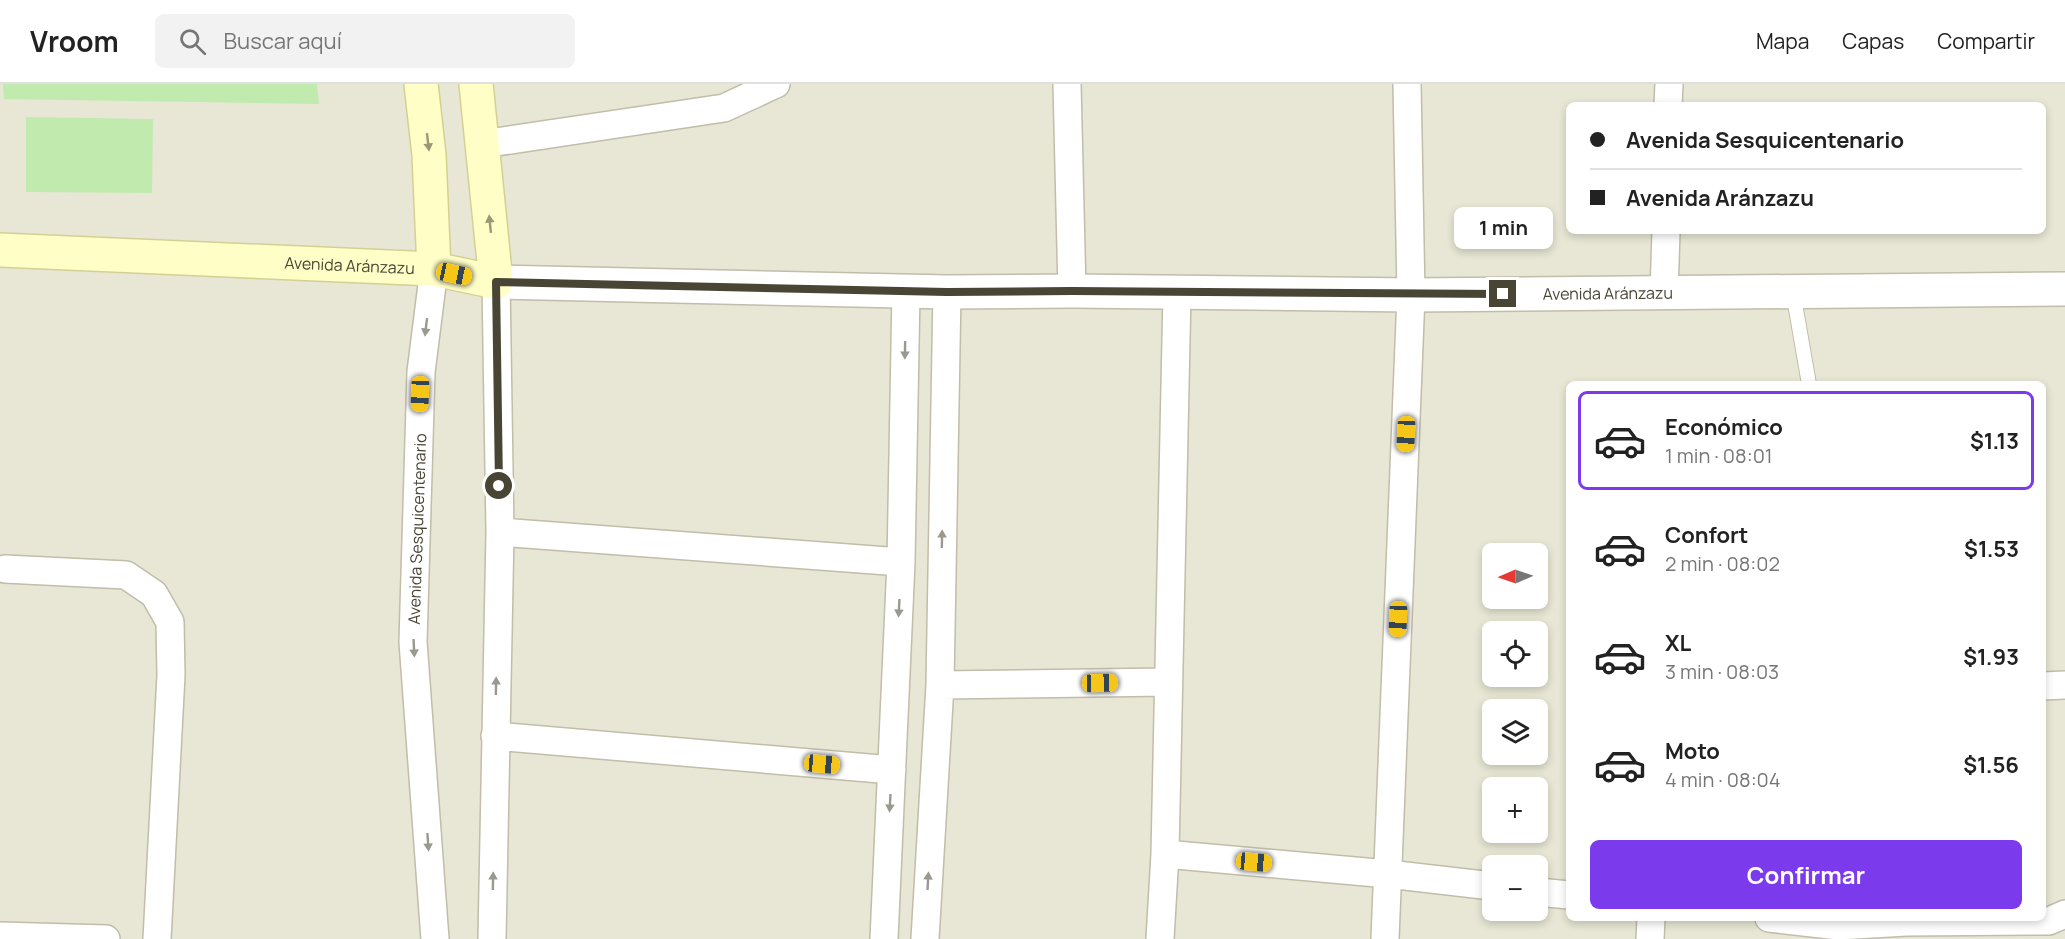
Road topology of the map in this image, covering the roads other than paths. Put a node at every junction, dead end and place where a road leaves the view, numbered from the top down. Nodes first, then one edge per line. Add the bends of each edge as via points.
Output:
1 (421, 84) edge
2 (476, 84) edge
3 (774, 84) edge
4 (1067, 84) edge
5 (1407, 84) edge
6 (1669, 84) edge
7 (1668, 102) edge
8 (483, 144) junction
9 (1666, 234) edge
10 (0, 250) edge
11 (434, 269) junction
12 (496, 282) junction
13 (2065, 289) edge
14 (1072, 291) junction
15 (906, 292) junction
16 (947, 292) junction
17 (1793, 292) junction
18 (1177, 293) junction
19 (1664, 294) junction
20 (1411, 295) junction
21 (1808, 381) edge
22 (500, 532) junction
23 (901, 562) junction
24 (5, 569) dead end
25 (897, 650) junction
26 (940, 652) junction
27 (1168, 682) junction
28 (940, 685) junction
29 (2065, 685) edge
30 (2046, 686) edge
31 (495, 736) junction
32 (892, 770) junction
33 (1165, 854) junction
34 (1388, 874) junction
35 (1482, 885) edge
36 (1548, 893) edge
37 (1566, 895) edge
38 (1651, 921) edge
39 (1784, 921) edge
40 (1900, 921) edge
41 (1936, 921) edge
42 (2055, 925) edge
43 (1838, 932) edge
44 (0, 936) edge
45 (41, 938) edge
46 (106, 939) edge
47 (157, 939) edge
48 (435, 939) edge
49 (492, 939) edge
50 (884, 939) edge
51 (925, 939) edge
52 (1160, 939) edge
53 (1385, 939) edge
54 (1650, 939) edge

1 -> 11 main road, Avenida Sesquicentenario via 429,155
2 - 8 main road
3 - 8 street via 724,108
4 - 14 street
5 - 20 street
6 - 7 street
12 -> 8 main road
9 - 19 street
10 - 11 main road, Avenida Aránzazu
11 - 12 main road, Avenida Aránzazu
11 -> 48 street, Avenida Sesquicentenario via 421,372 413,642
12 - 15 street, Avenida Aránzazu
12 - 22 street
13 - 17 street, Avenida Aránzazu
14 - 16 street, Avenida Aránzazu
14 - 18 street, Avenida Aránzazu
15 - 16 street, Avenida Aránzazu
15 -> 23 street
26 -> 16 street
17 - 19 street, Avenida Aránzazu
17 - 21 lane
18 - 20 street, Avenida Aránzazu
18 - 27 street
19 - 20 street, Avenida Aránzazu
20 - 34 street
22 - 23 street
31 -> 22 street
23 -> 25 street
24 - 47 street via 126,575 154,594 170,622 171,675
25 - 26 street
25 - 32 street
26 - 28 street
27 - 28 street
27 - 33 street
51 -> 28 street
29 - 30 street
31 - 32 street
49 -> 31 street
32 -> 50 street
33 - 34 street
33 - 52 street
34 - 35 street
34 - 53 street
36 - 37 street
38 - 54 street
39 - 43 street
40 - 43 street
41 - 42 street
44 - 45 street
45 - 46 street

